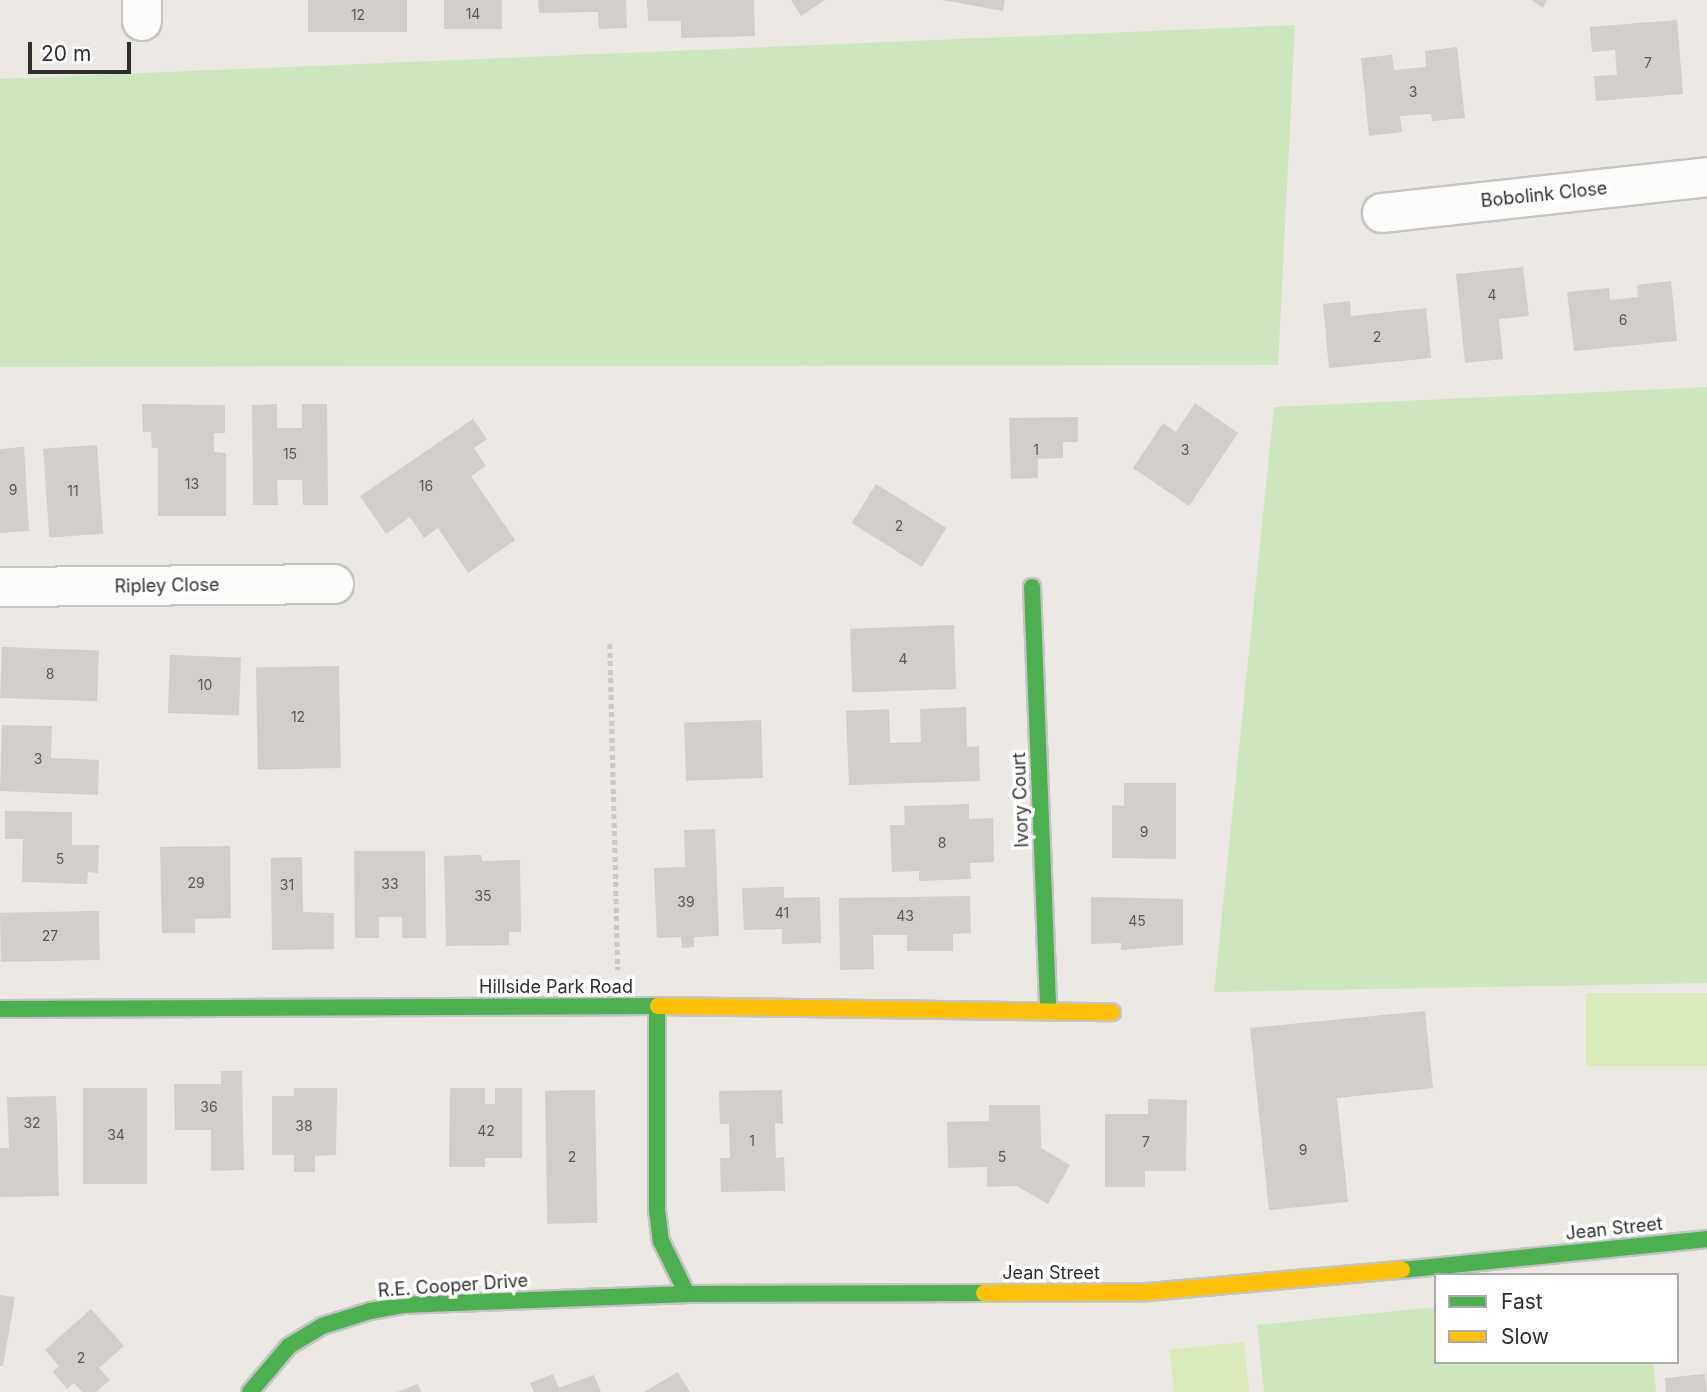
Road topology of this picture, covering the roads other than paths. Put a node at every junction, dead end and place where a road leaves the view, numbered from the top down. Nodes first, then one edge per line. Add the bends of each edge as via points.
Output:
1 (1707, 177) edge
2 (1382, 213) dead end
3 (334, 584) dead end
4 (0, 587) edge
5 (1032, 587) dead end
6 (657, 1006) junction
7 (0, 1009) edge
8 (1048, 1011) junction
9 (1112, 1012) dead end
10 (1707, 1239) edge
11 (687, 1294) junction
12 (250, 1392) edge

1 - 2 street, Bobolink Close
3 - 4 street, Ripley Close
5 - 8 street, Ivory Court
6 - 7 street, Hillside Park Road
6 - 8 street, Hillside Park Road
6 - 11 street via 657,1210 661,1241
8 - 9 street, Hillside Park Road
10 - 11 street, Jean Street via 1148,1292
11 - 12 street, R.E. Cooper Drive via 403,1305 370,1311 323,1326 289,1346

